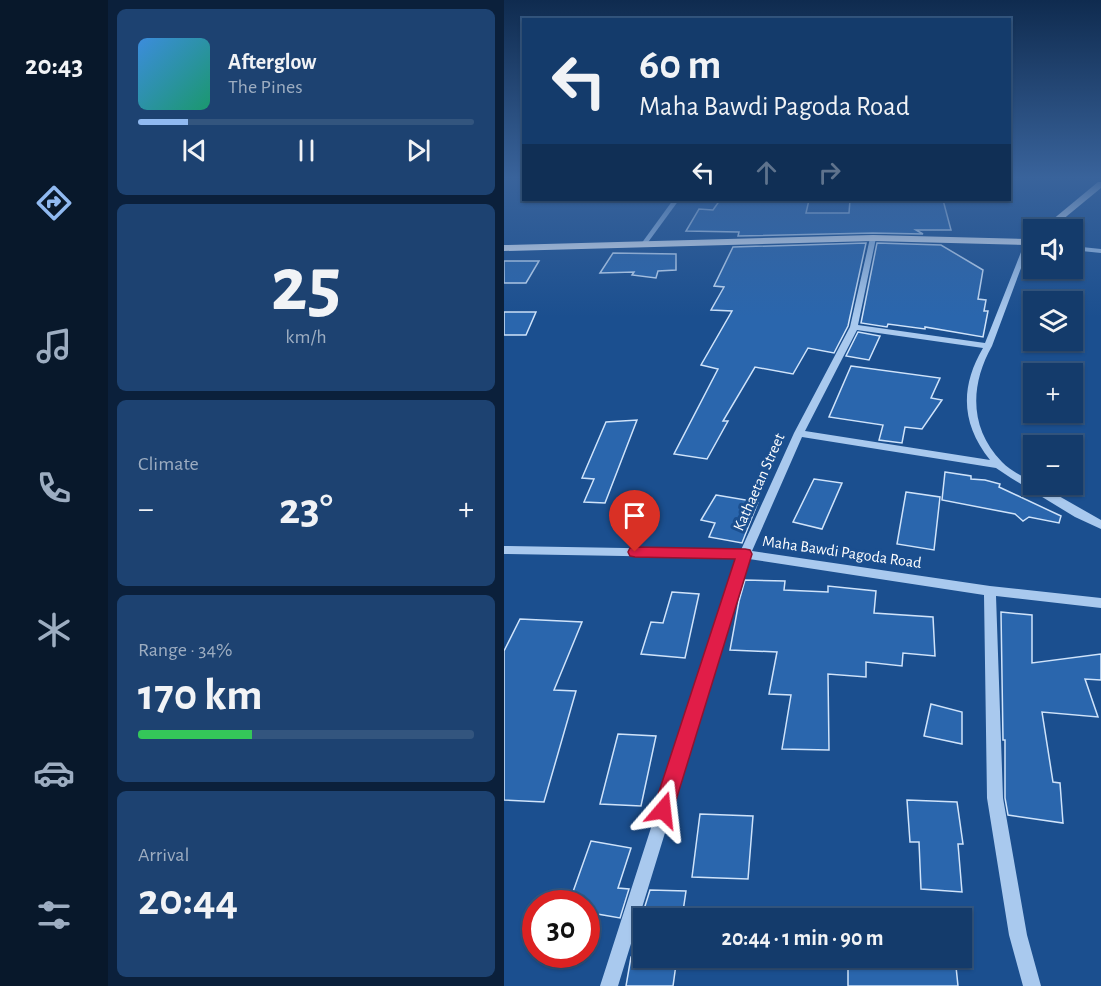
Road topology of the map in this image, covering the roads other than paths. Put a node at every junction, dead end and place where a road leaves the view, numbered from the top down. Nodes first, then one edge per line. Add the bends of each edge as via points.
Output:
1 (659, 224) edge
2 (873, 238) junction
3 (1023, 241) edge
4 (644, 244) junction
5 (504, 248) edge
6 (1083, 249) edge
7 (1101, 251) edge
8 (1023, 262) edge
9 (854, 327) junction
10 (988, 346) junction
11 (800, 433) junction
12 (999, 465) junction
13 (1101, 525) edge
14 (504, 550) edge
15 (745, 554) junction
16 (990, 591) junction
17 (1101, 603) edge
18 (609, 986) edge
19 (1032, 986) edge

1 - 4 street
2 - 3 main road
2 - 4 main road
2 - 9 street, Kathaetan Street
4 - 5 main road
6 - 7 street
8 - 10 street
9 - 10 street
9 - 11 street, Kathaetan Street
10 - 12 street via 978,361 969,403 976,430
11 - 12 street
11 - 15 street, Kathaetan Street
12 - 13 street
14 - 15 street, Maha Bawdi Pagoda Road
15 - 16 street, Maha Bawdi Pagoda Road
15 - 18 street, Kathaetan Street
16 - 17 street, Maha Bawdi Pagoda Road
16 - 19 street via 995,798 1018,935

